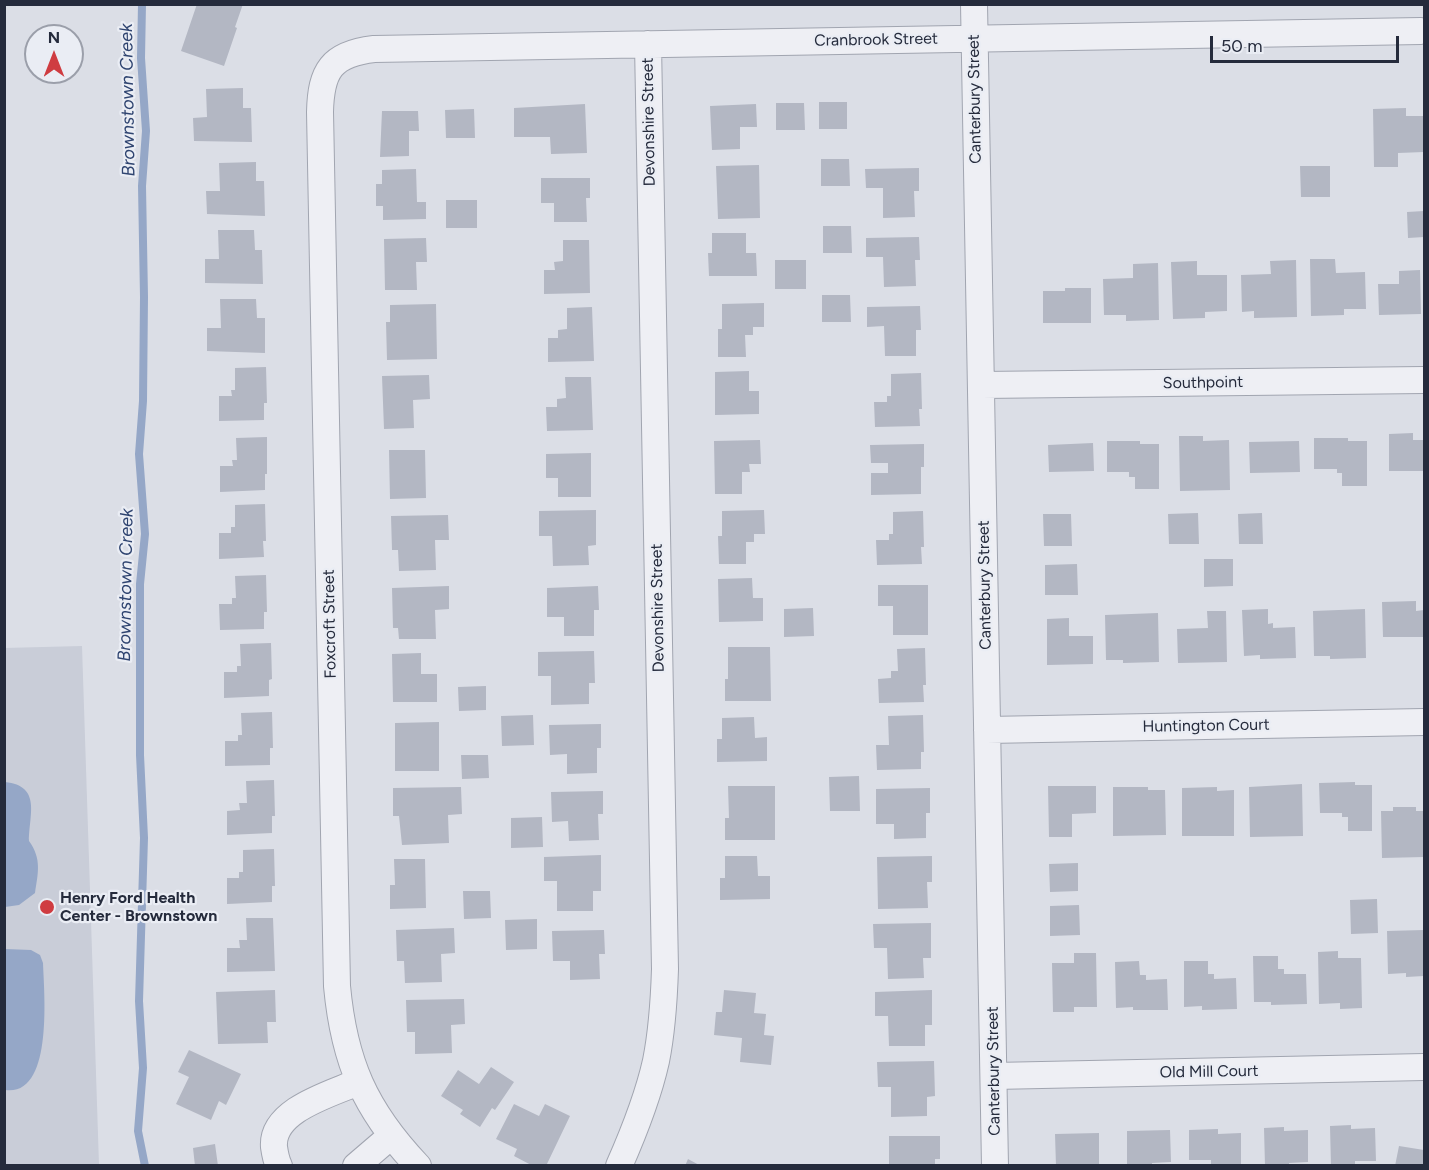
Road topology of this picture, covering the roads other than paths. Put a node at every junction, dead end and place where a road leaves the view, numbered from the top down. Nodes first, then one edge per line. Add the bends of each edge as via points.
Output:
1 (974, 4) edge
2 (1423, 30) edge
3 (974, 38) junction
4 (648, 44) junction
5 (333, 63) joint
6 (1425, 380) edge
7 (982, 385) junction
8 (1425, 722) edge
9 (987, 730) junction
10 (1425, 1067) edge
11 (994, 1076) junction
12 (358, 1082) junction
13 (392, 1136) junction
14 (279, 1166) edge
15 (356, 1166) edge
16 (418, 1166) edge
17 (619, 1166) edge
18 (995, 1166) edge

1 - 3 street, Canterbury Street
2 - 3 street, Cranbrook Street
3 - 4 street, Cranbrook Street
3 - 7 street, Canterbury Street
4 - 5 street, Cranbrook Street via 374,49 358,51
4 - 17 street, Devonshire Street via 665,969 656,1061 640,1117
5 - 12 street, Foxcroft Street via 323,82 320,112 337,986 340,1021
6 - 7 street, Southpoint
7 - 9 street, Canterbury Street
8 - 9 street, Huntington Court
9 - 11 street, Canterbury Street
10 - 11 street, Old Mill Court
11 - 18 street, Canterbury Street
12 - 13 street, Foxcroft Street
12 - 14 street via 292,1112 274,1138
13 - 15 street
13 - 16 street, Foxcroft Street

